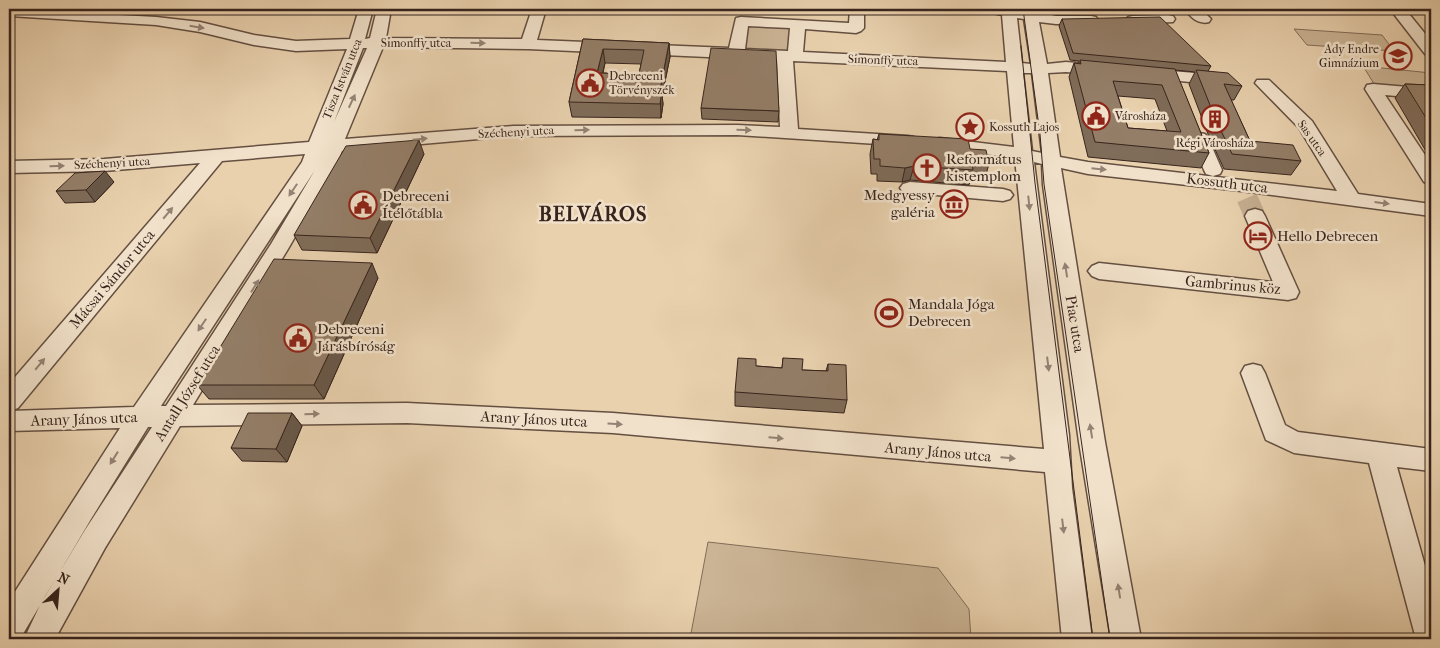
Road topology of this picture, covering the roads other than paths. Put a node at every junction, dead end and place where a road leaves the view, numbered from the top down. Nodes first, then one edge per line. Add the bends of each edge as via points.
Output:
1 (366, 9) edge
2 (384, 9) edge
3 (539, 9) edge
4 (857, 9) edge
5 (993, 9) edge
6 (1192, 9) edge
7 (1397, 9) edge
8 (1010, 10) edge
9 (9, 12) edge
10 (1030, 12) edge
11 (1168, 19) dead end
12 (1204, 19) dead end
13 (1104, 20) edge
14 (1122, 20) edge
15 (770, 23) junction
16 (798, 24) junction
17 (377, 43) junction
18 (357, 44) junction
19 (528, 44) junction
20 (1431, 51) edge
21 (736, 54) junction
22 (766, 55) junction
23 (790, 56) junction
24 (1015, 67) junction
25 (1039, 69) junction
26 (1115, 71) edge
27 (1135, 73) edge
28 (1175, 76) junction
29 (1220, 80) edge
30 (1263, 83) dead end
31 (1181, 93) edge
32 (1431, 94) edge
33 (789, 132) junction
34 (1197, 133) edge
35 (325, 147) junction
36 (1023, 154) junction
37 (216, 156) junction
38 (1051, 159) junction
39 (9, 167) edge
40 (1213, 170) dead end
41 (1431, 178) edge
42 (910, 188) dead end
43 (997, 195) dead end
44 (1352, 200) junction
45 (1250, 203) tunnel mouth
46 (1431, 210) edge
47 (1099, 271) dead end
48 (1253, 373) dead end
49 (9, 401) edge
50 (173, 416) junction
51 (140, 417) junction
52 (9, 421) edge
53 (1380, 454) junction
54 (1431, 460) edge
55 (1058, 462) junction
56 (9, 629) edge
57 (39, 639) edge
58 (1077, 639) edge
59 (1126, 639) edge
60 (1431, 639) edge

1 - 18 street, Tisza István utca
2 - 17 street, Tisza István utca
3 - 19 street
4 - 16 street via 856,28
5 - 8 street
6 - 12 street
7 - 20 street
8 - 10 street
8 - 24 street, Piac utca
9 -> 18 street, Simonffy utca via 156,21 296,46
10 - 13 street via 1056,20
10 - 25 street, Piac utca
11 - 14 street
15 - 16 street
15 - 21 street via 741,21
15 - 22 street
16 - 23 street
17 - 18 street, Simonffy utca
17 -> 19 street, Simonffy utca
35 -> 17 street, Tisza István utca
18 - 35 street, Tisza István utca via 322,127
19 - 21 street, Simonffy utca
21 - 22 street, Simonffy utca
22 - 23 street, Simonffy utca
23 - 24 street, Simonffy utca
23 - 33 street
24 - 25 street, Simonffy utca
24 - 36 street, Piac utca
25 - 26 street, Simonffy utca via 1066,67
25 - 38 street, Piac utca
27 - 28 street
28 - 29 street
28 - 31 street
30 - 44 street, Sas utca via 1306,125
32 - 41 street via 1373,89
35 -> 33 street, Széchenyi utca via 513,131
33 - 36 street, Széchenyi utca via 982,147
34 - 40 street
35 - 37 street, Széchenyi utca
50 -> 35 street, Antall József utca via 330,162
35 -> 51 street, Antall József utca
36 - 38 street, Kossuth utca
36 -> 55 street, Piac utca
39 -> 37 street, Széchenyi utca via 104,165
49 -> 37 street, Mácsai Sándor utca
38 -> 44 street, Kossuth utca via 1088,168 1241,184
59 -> 38 street, Piac utca via 1091,432
42 - 43 street
44 -> 46 street, Kossuth utca
45 - 47 street, Gambrinus köz via 1288,292
48 - 53 street via 1275,432 1294,442
50 - 51 street, Arany János utca
50 -> 55 street, Arany János utca via 407,413 613,423
50 - 57 street, Antall József utca via 95,539
51 - 52 street, Arany János utca
51 -> 56 street, Antall József utca
53 - 54 street
53 - 60 street
55 -> 58 street, Piac utca

